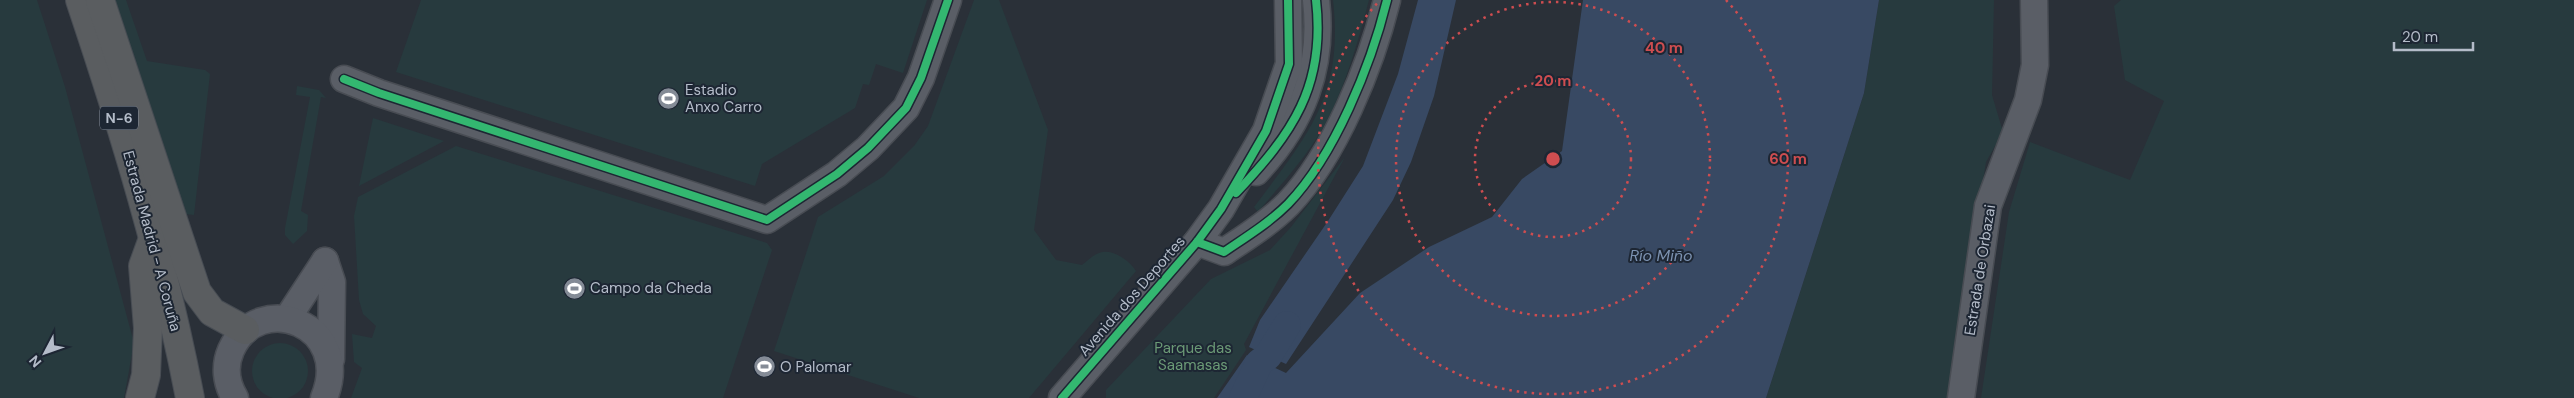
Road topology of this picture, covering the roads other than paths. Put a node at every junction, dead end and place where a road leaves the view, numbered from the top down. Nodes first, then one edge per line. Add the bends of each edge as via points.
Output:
1 (80, 0) edge
2 (100, 0) edge
3 (948, 0) edge
4 (1288, 0) edge
5 (1316, 0) edge
6 (1387, 0) edge
7 (2034, 0) edge
8 (344, 79) dead end
9 (1221, 209) junction
10 (154, 238) junction
11 (1197, 242) junction
12 (287, 319) junction
13 (246, 330) junction
14 (331, 364) junction
15 (140, 398) edge
16 (190, 398) edge
17 (235, 398) edge
18 (324, 398) edge
19 (1062, 398) edge
20 (1961, 398) edge

1 - 10 highway, Estrada Madrid - A Coruña / N-6 via 116,106
2 - 13 highway via 197,292 212,312
3 - 8 street via 921,78 906,108 868,148 837,174 767,220
4 - 9 street, Avenida dos Deportes via 1289,64 1266,131
5 - 9 street, Avenida dos Deportes via 1318,20 1311,84 1290,130 1272,156
6 - 11 street via 1367,67 1341,125 1289,202 1224,252
7 - 20 street, Estrada de Orbazai via 2035,65 2028,100 1988,206
9 - 11 street, Avenida dos Deportes
10 - 15 highway via 143,266 148,328 146,374
10 - 16 highway, Estrada Madrid - A Coruña / N-6
11 - 19 street, Avenida dos Deportes
12 - 13 street via 258,322
12 - 14 street via 303,324 316,334 326,348
12 - 14 street via 325,261 332,282
13 - 17 street via 228,357 226,373
14 - 18 street via 330,382

